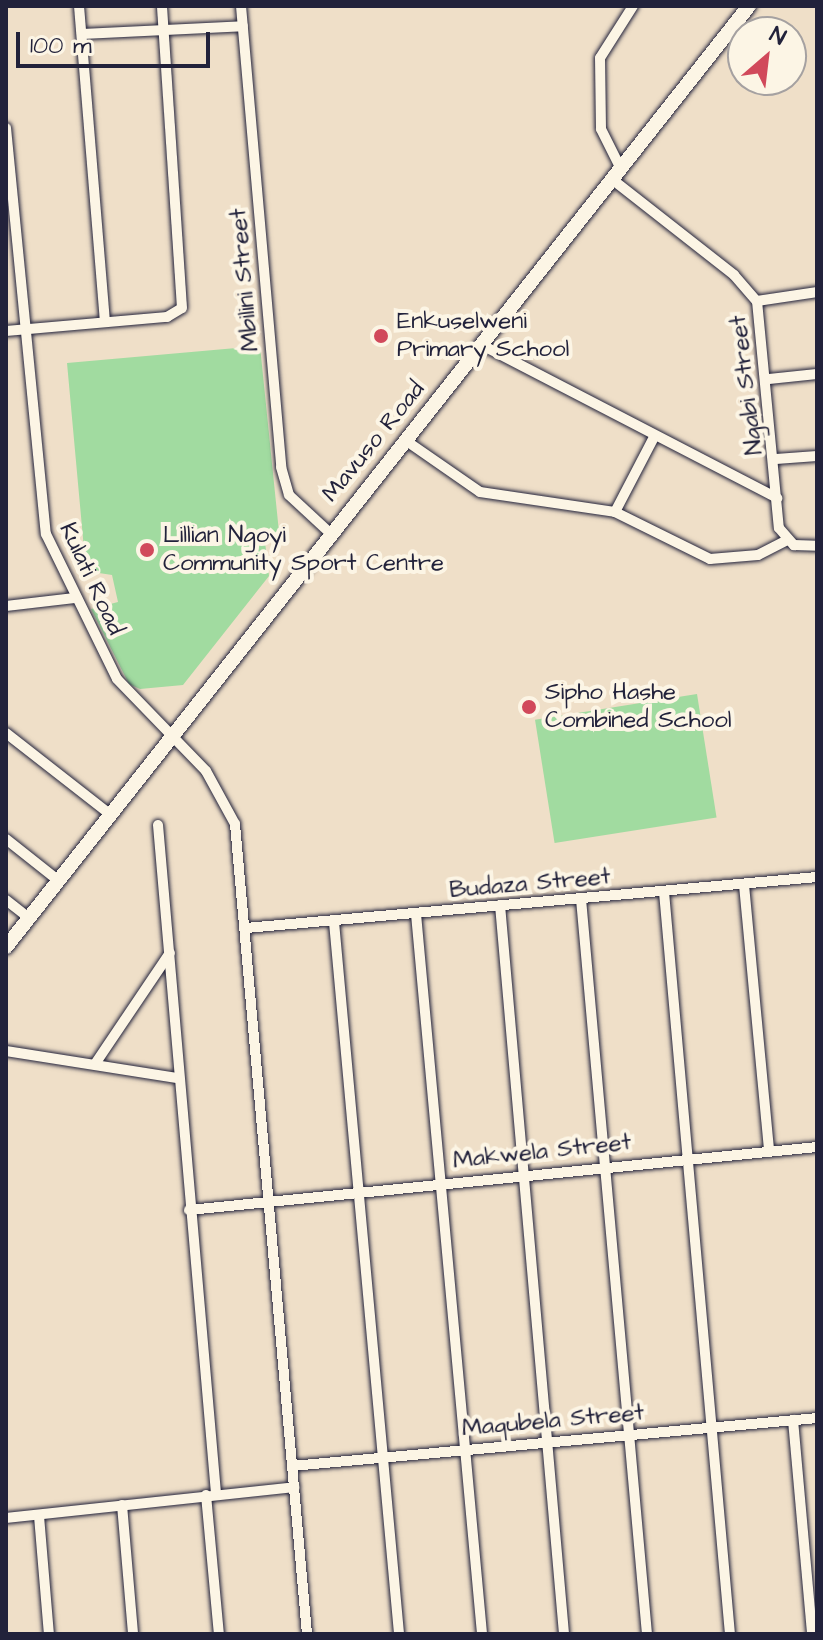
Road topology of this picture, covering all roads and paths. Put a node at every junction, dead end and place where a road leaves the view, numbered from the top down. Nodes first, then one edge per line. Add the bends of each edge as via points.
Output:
1 (79, 6) edge
2 (162, 6) edge
3 (241, 6) edge
4 (633, 6) edge
5 (749, 6) edge
6 (243, 26) junction
7 (163, 27) junction
8 (82, 34) junction
9 (6, 128) edge
10 (617, 174) junction
11 (817, 292) edge
12 (757, 301) junction
13 (105, 320) junction
14 (28, 330) junction
15 (6, 331) edge
16 (480, 344) junction
17 (817, 374) edge
18 (769, 379) junction
19 (654, 437) junction
20 (405, 440) junction
21 (817, 456) edge
22 (776, 459) junction
23 (777, 498) junction
24 (615, 512) junction
25 (329, 532) junction
26 (788, 540) junction
27 (817, 546) edge
28 (75, 598) junction
29 (6, 606) edge
30 (6, 733) edge
31 (170, 735) junction
32 (111, 815) junction
33 (158, 825) dead end
34 (6, 839) edge
35 (817, 877) edge
36 (59, 881) junction
37 (744, 885) junction
38 (664, 892) junction
39 (581, 899) junction
40 (6, 900) edge
41 (500, 905) junction
42 (416, 914) junction
43 (29, 918) junction
44 (334, 922) junction
45 (246, 928) junction
46 (6, 947) edge
47 (170, 953) junction
48 (6, 1051) edge
49 (95, 1064) junction
50 (177, 1078) junction
51 (817, 1147) edge
52 (769, 1151) junction
53 (687, 1159) junction
54 (606, 1165) junction
55 (524, 1172) junction
56 (441, 1182) junction
57 (359, 1189) junction
58 (270, 1199) junction
59 (189, 1210) junction
60 (817, 1418) edge
61 (793, 1420) junction
62 (711, 1427) junction
63 (629, 1435) junction
64 (547, 1442) junction
65 (464, 1449) junction
66 (384, 1457) junction
67 (292, 1466) junction
68 (294, 1487) junction
69 (211, 1494) junction
70 (122, 1505) junction
71 (39, 1516) junction
72 (6, 1518) edge
73 (49, 1634) edge
74 (133, 1634) edge
75 (219, 1634) edge
76 (307, 1634) edge
77 (399, 1634) edge
78 (482, 1634) edge
79 (564, 1634) edge
80 (647, 1634) edge
81 (730, 1634) edge
82 (812, 1634) edge

1 - 8 street
2 - 7 street
3 - 6 street, Mbilini Street
4 - 10 street via 600,58 601,129
5 - 10 street, Mavuso Road
6 - 7 street
6 - 25 street, Mbilini Street via 281,467 289,495
7 - 8 street
7 - 13 street via 185,297 174,315
8 - 13 street
9 - 14 street, Kulati Road
10 - 12 street, Ngabi Street
10 - 16 street, Mavuso Road
11 - 12 street
12 - 18 street, Ngabi Street
13 - 14 street
14 - 15 street
14 - 28 street, Kulati Road via 41,513
16 - 19 street
16 - 20 street, Mavuso Road
17 - 18 street
18 - 22 street, Ngabi Street
19 - 23 street
19 - 24 street
20 - 24 street via 480,492
20 - 25 street, Mavuso Road
21 - 22 street
22 - 23 street, Ngabi Street
23 - 26 street, Ngabi Street via 779,528
24 - 26 street via 710,559 758,555
25 - 31 street, Mavuso Road
26 - 27 street via 801,547
28 - 29 street
28 - 31 street, Kulati Road via 133,702
30 - 32 street
31 - 32 street, Mavuso Road
31 - 45 street, Kulati Road via 229,807
32 - 36 street, Mavuso Road
33 - 47 street
34 - 36 street
35 - 37 street, Budaza Street
36 - 43 street, Mavuso Road
37 - 38 street, Budaza Street
37 - 52 street
38 - 39 street, Budaza Street
38 - 53 street
39 - 41 street, Budaza Street
39 - 54 street
40 - 43 street
41 - 42 street, Budaza Street
41 - 55 street
42 - 44 street, Budaza Street
42 - 56 street
43 - 46 street, Mavuso Road
44 - 45 street, Budaza Street
44 - 57 street
45 - 58 street, Kulati Road
47 - 49 street
47 - 50 street
48 - 49 street
49 - 50 street
50 - 59 street
51 - 52 street, Makwela Street
52 - 53 street, Makwela Street
53 - 54 street, Makwela Street
53 - 62 street
54 - 55 street, Makwela Street
54 - 63 street
55 - 56 street, Makwela Street
55 - 64 street
56 - 57 street, Makwela Street
56 - 65 street
57 - 58 street, Makwela Street
57 - 66 street
58 - 59 street, Makwela Street
58 - 67 street, Kulati Road
59 - 69 street
60 - 61 street, Maqubela Street
61 - 62 street, Maqubela Street
61 - 82 street
62 - 63 street, Maqubela Street
62 - 81 street
63 - 64 street, Maqubela Street
63 - 80 street
64 - 65 street, Maqubela Street
64 - 79 street
65 - 66 street, Maqubela Street
65 - 78 street
66 - 67 street, Maqubela Street
66 - 77 street
67 - 68 street, Kulati Road
68 - 69 street
68 - 76 street, Kulati Road
69 - 70 street
69 - 75 street
70 - 71 street
70 - 74 street
71 - 72 street
71 - 73 street

